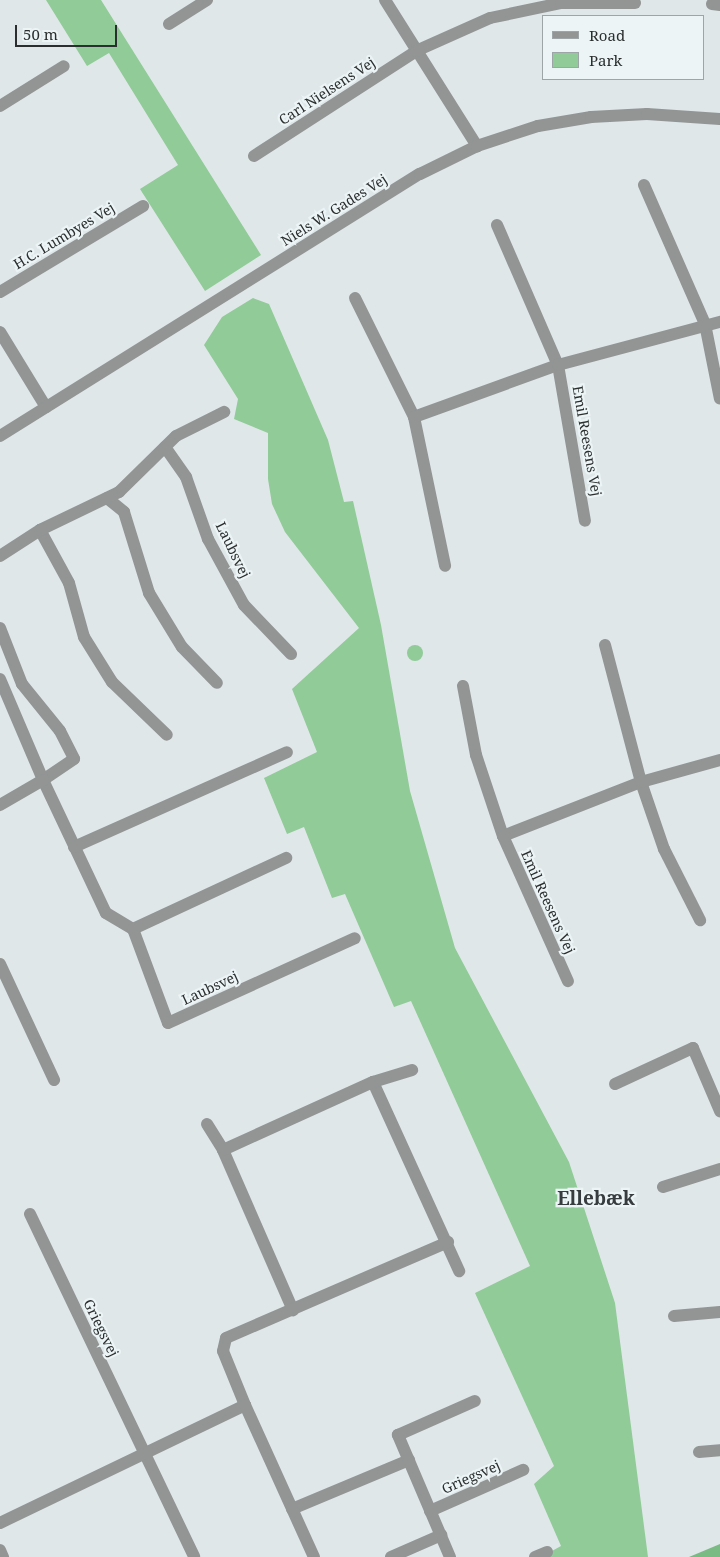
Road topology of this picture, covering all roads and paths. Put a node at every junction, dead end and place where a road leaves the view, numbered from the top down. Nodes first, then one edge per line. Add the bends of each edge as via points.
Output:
1 (207, 0) edge
2 (385, 0) edge
3 (635, 2) dead end
4 (169, 24) dead end
5 (416, 50) junction
6 (64, 66) dead end
7 (0, 106) edge
8 (720, 119) edge
9 (477, 146) junction
10 (254, 156) dead end
11 (644, 185) dead end
12 (143, 206) dead end
13 (498, 225) dead end
14 (0, 292) edge
15 (355, 298) dead end
16 (720, 322) edge
17 (705, 324) junction
18 (0, 332) edge
19 (558, 365) junction
20 (720, 399) edge
21 (46, 407) junction
22 (224, 412) dead end
23 (414, 417) junction
24 (0, 436) edge
25 (165, 447) junction
26 (107, 498) junction
27 (585, 521) dead end
28 (40, 530) junction
29 (0, 556) edge
30 (445, 566) dead end
31 (0, 628) edge
32 (605, 645) dead end
33 (291, 654) dead end
34 (0, 679) edge
35 (218, 683) dead end
36 (463, 686) dead end
37 (167, 735) dead end
38 (287, 752) dead end
39 (720, 760) edge
40 (43, 780) junction
41 (641, 782) junction
42 (0, 805) edge
43 (503, 836) junction
44 (74, 847) junction
45 (286, 858) dead end
46 (700, 920) dead end
47 (132, 929) junction
48 (356, 938) dead end
49 (0, 964) edge
50 (568, 981) dead end
51 (412, 1070) dead end
52 (54, 1080) dead end
53 (374, 1082) junction
54 (615, 1084) dead end
55 (720, 1111) edge
56 (207, 1124) dead end
57 (224, 1150) junction
58 (720, 1169) edge
59 (663, 1187) dead end
60 (30, 1214) dead end
61 (448, 1242) junction
62 (459, 1271) dead end
63 (293, 1310) junction
64 (720, 1312) edge
65 (674, 1316) dead end
66 (475, 1401) dead end
67 (245, 1405) junction
68 (720, 1450) edge
69 (699, 1452) dead end
70 (145, 1455) junction
71 (408, 1460) junction
72 (523, 1470) dead end
73 (292, 1509) junction
74 (430, 1511) junction
75 (0, 1522) edge
76 (441, 1535) junction
77 (0, 1550) edge
78 (3, 1557) edge
79 (194, 1557) edge
80 (314, 1557) edge
81 (391, 1557) edge
82 (450, 1557) edge

1 - 4 street
2 - 5 street
3 - 5 street, Carl Nielsens Vej via 561,3 490,18
5 - 9 street
5 - 10 street, Carl Nielsens Vej
6 - 7 street
8 - 9 street, Niels W. Gades Vej via 647,114 591,117 538,126
9 - 21 street, Niels W. Gades Vej via 420,174
11 - 17 street
12 - 14 street, H.C. Lumbyes Vej
13 - 19 street, Emil Reesens Vej
15 - 23 street
16 - 17 street
17 - 19 street
17 - 20 street
18 - 21 street
19 - 23 street
19 - 27 street, Emil Reesens Vej
21 - 24 street, Niels W. Gades Vej
22 - 25 street via 176,436
23 - 30 street
25 - 26 street via 119,492
25 - 33 street, Laubsvej via 186,477 208,539 244,605
26 - 28 street
26 - 35 street via 124,512 149,593 182,647
28 - 29 street
28 - 37 street via 69,583 84,637 112,682
31 - 40 street via 22,684 60,732 74,759
32 - 41 street
34 - 40 street
36 - 43 street, Emil Reesens Vej via 476,755
38 - 44 street
39 - 41 street
40 - 42 street
40 - 44 street
41 - 43 street
41 - 46 street via 664,849
43 - 50 street, Emil Reesens Vej
44 - 47 street via 106,913
45 - 47 street
47 - 48 street, Laubsvej via 168,1023
49 - 52 street
51 - 53 street
53 - 57 street
53 - 61 street
54 - 55 street via 693,1048
56 - 57 street
57 - 63 street
58 - 59 street
60 - 70 street, Griegsvej
61 - 62 street
61 - 63 street
63 - 67 street via 226,1338 222,1351
64 - 65 street
66 - 71 street, Griegsvej via 398,1435
67 - 70 street
67 - 73 street
68 - 69 street
70 - 75 street
70 - 79 street, Griegsvej
71 - 73 street
71 - 74 street, Griegsvej
72 - 74 street, Griegsvej
73 - 80 street
74 - 76 street, Griegsvej
76 - 81 street
76 - 82 street, Griegsvej
77 - 78 street

